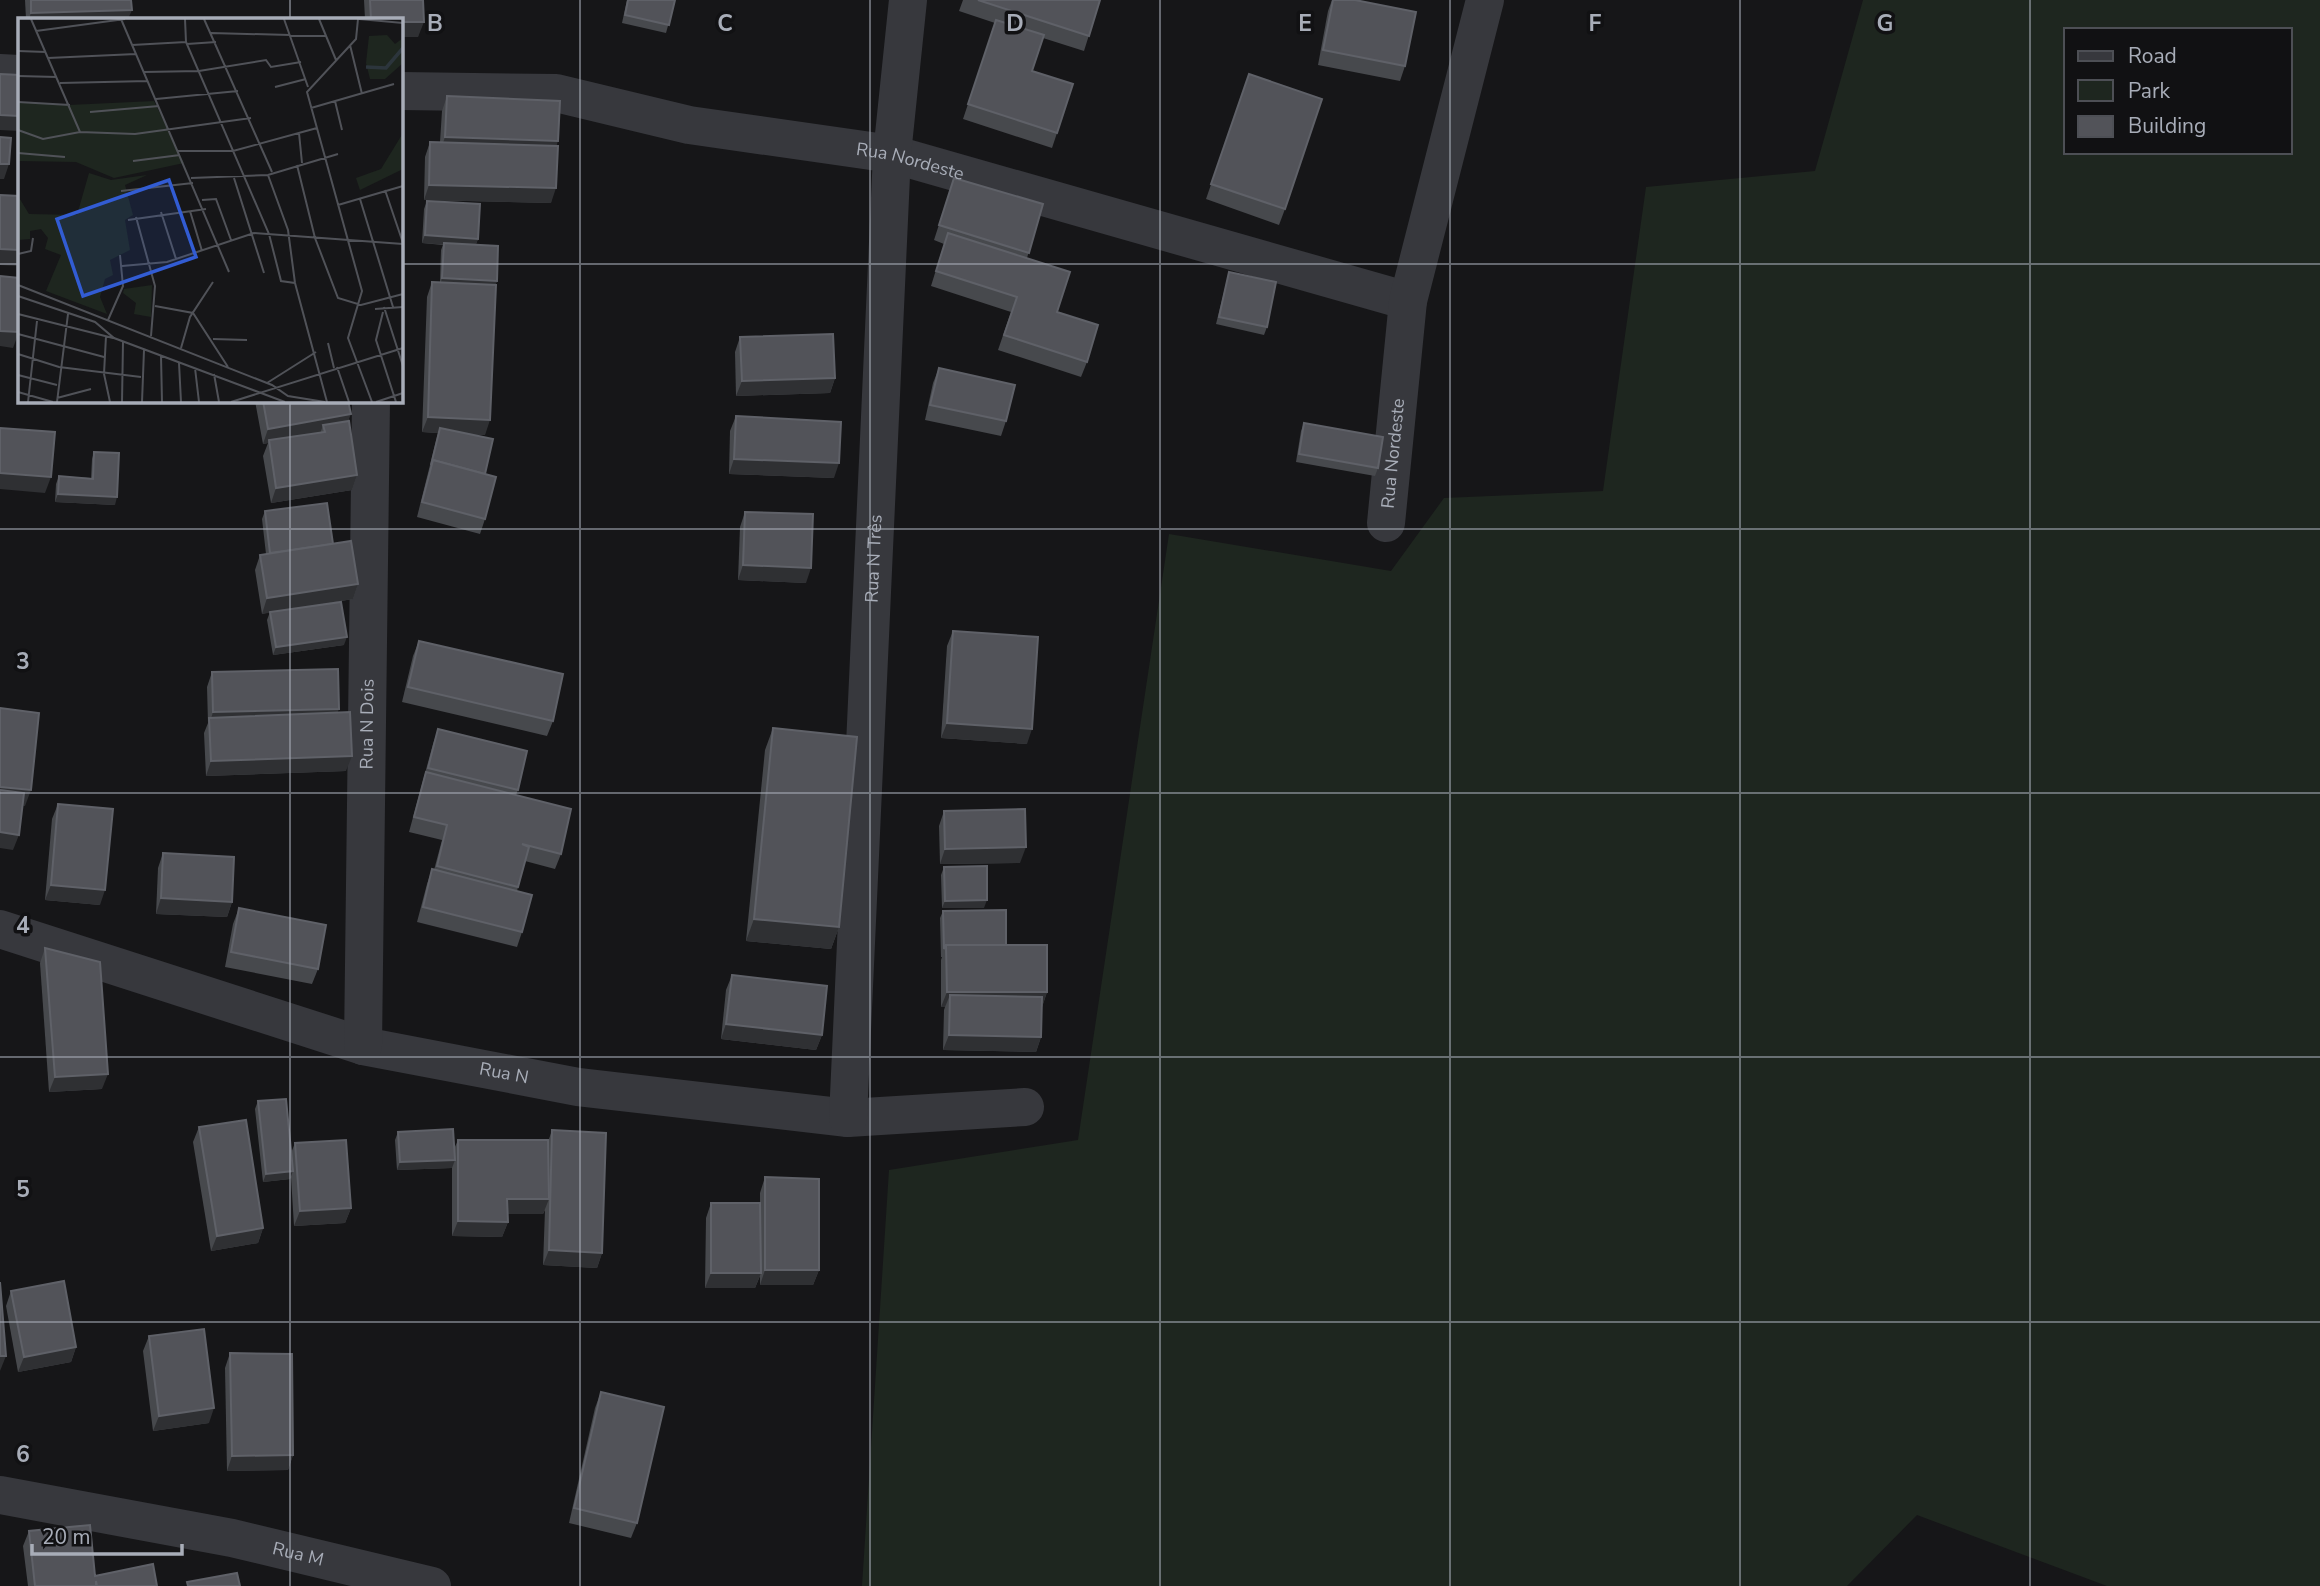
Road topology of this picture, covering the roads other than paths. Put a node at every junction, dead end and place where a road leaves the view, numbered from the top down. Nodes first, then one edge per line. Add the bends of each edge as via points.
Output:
1 (908, 0) edge
2 (1485, 0) edge
3 (0, 73) edge
4 (18, 74) edge
5 (402, 90) edge
6 (892, 154) junction
7 (1408, 301) junction
8 (371, 402) edge
9 (1386, 523) dead end
10 (0, 929) edge
11 (363, 1046) junction
12 (1025, 1107) dead end
13 (848, 1118) junction
14 (0, 1495) edge
15 (432, 1586) edge

1 - 6 street, Rua N Três
2 - 7 street, Rua Nordeste
3 - 4 street
5 - 6 street, Rua Nordeste via 556,93 689,125
6 - 7 street, Rua Nordeste
6 - 13 street, Rua N Três
7 - 9 street, Rua Nordeste
8 - 11 street, Rua N Dois
10 - 11 street, Rua N
11 - 13 street, Rua N via 578,1087
12 - 13 street, Rua N
14 - 15 street, Rua M via 232,1538

